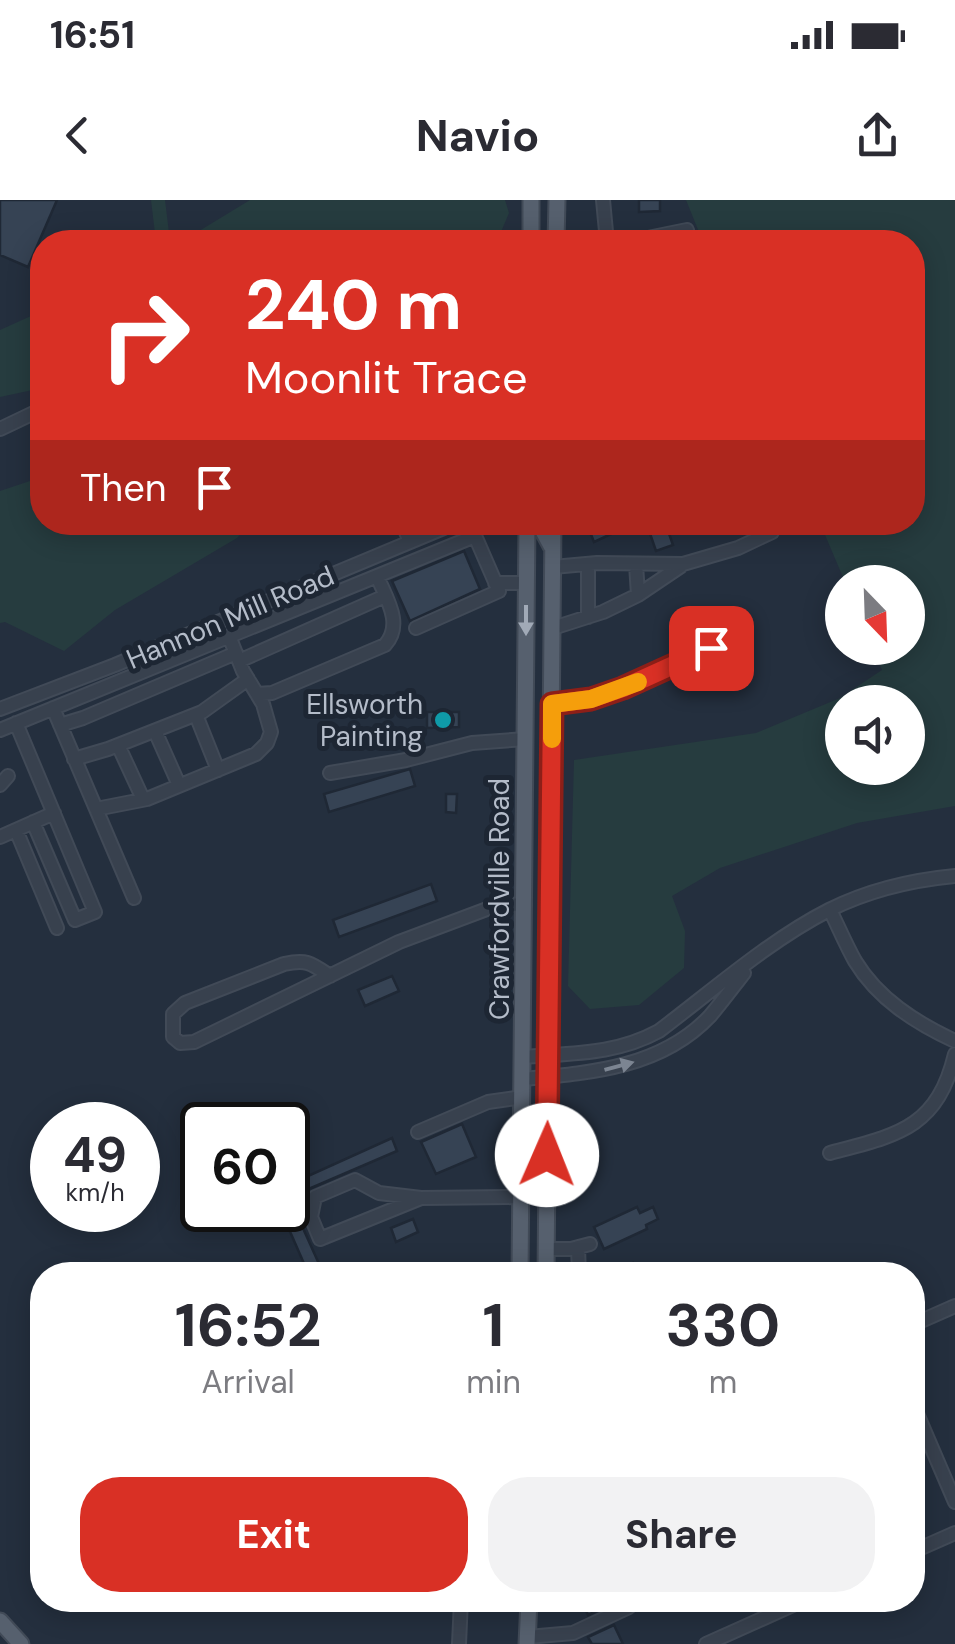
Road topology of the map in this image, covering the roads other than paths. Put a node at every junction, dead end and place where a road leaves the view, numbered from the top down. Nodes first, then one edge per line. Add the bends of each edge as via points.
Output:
1 (531, 200) edge
2 (556, 200) edge
3 (604, 200) edge
4 (531, 230) edge
5 (556, 230) edge
6 (606, 230) edge
7 (30, 415) edge
8 (0, 429) edge
9 (407, 535) edge
10 (422, 535) edge
11 (460, 535) edge
12 (475, 535) edge
13 (527, 535) edge
14 (545, 535) edge
15 (553, 535) edge
16 (766, 535) edge
17 (410, 542) junction
18 (553, 550) junction
19 (588, 564) junction
20 (636, 564) junction
21 (683, 564) junction
22 (553, 567) junction
23 (377, 576) junction
24 (495, 582) junction
25 (526, 583) junction
26 (638, 595) junction
27 (385, 596) junction
28 (588, 616) junction
29 (416, 628) dead end
30 (552, 628) junction
31 (229, 636) junction
32 (711, 648) dead end
33 (237, 657) junction
34 (248, 679) junction
35 (257, 694) junction
36 (552, 704) junction
37 (6, 706) edge
38 (53, 708) junction
39 (196, 714) junction
40 (18, 723) junction
41 (60, 725) junction
42 (0, 730) edge
43 (155, 730) junction
44 (526, 739) junction
45 (118, 745) junction
46 (74, 759) junction
47 (218, 770) junction
48 (330, 773) dead end
49 (526, 780) junction
50 (180, 786) junction
51 (143, 800) junction
52 (96, 809) junction
53 (54, 813) junction
54 (34, 822) junction
55 (16, 830) junction
56 (551, 835) junction
57 (0, 837) edge
58 (525, 871) junction
59 (955, 876) edge
60 (134, 898) dead end
61 (525, 904) junction
62 (830, 910) junction
63 (57, 928) dead end
64 (550, 928) junction
65 (756, 958) junction
66 (330, 976) junction
67 (659, 1030) junction
68 (955, 1041) edge
69 (668, 1047) junction
70 (955, 1054) edge
71 (548, 1055) junction
72 (523, 1057) junction
73 (548, 1076) junction
74 (523, 1079) junction
75 (522, 1098) junction
76 (418, 1132) dead end
77 (830, 1153) dead end
78 (521, 1197) junction
79 (421, 1198) junction
80 (546, 1250) junction
81 (520, 1262) edge
82 (546, 1262) edge
83 (581, 1262) edge
84 (955, 1306) edge
85 (925, 1319) edge
86 (925, 1432) edge
87 (955, 1502) edge
88 (955, 1532) edge
89 (925, 1546) edge
90 (460, 1612) edge
91 (528, 1612) edge
92 (620, 1612) edge
93 (777, 1612) edge
94 (0, 1622) edge
95 (575, 1638) edge
96 (528, 1640) edge
97 (22, 1644) edge
98 (459, 1644) edge
99 (706, 1644) edge

1 - 4 main road
2 - 5 main road
3 - 6 street
7 - 8 street
9 - 17 street
10 - 17 street, Hannon Mill Road
11 - 23 street
12 - 24 street
13 - 25 main road, Crawfordville Road
14 - 18 main road
15 - 18 main road, Crawfordville Road
16 - 21 street
17 - 37 street, Hannon Mill Road
18 - 22 main road, Crawfordville Road
19 - 20 street
19 - 22 street
19 - 28 street
20 - 21 street
20 - 26 street
21 - 26 street
22 - 30 main road, Crawfordville Road
23 - 27 street
23 - 31 street
24 - 25 street
24 - 29 street via 499,591
25 -> 44 main road, Crawfordville Road
26 - 28 street
27 - 33 street
27 - 35 street via 395,628 385,645
28 - 30 street
30 - 36 main road, Crawfordville Road
31 - 33 street
31 - 38 street
32 - 36 street via 623,688
33 - 34 street
33 - 41 street
34 - 35 street
34 - 39 street
35 - 47 street via 271,732 267,743
36 - 56 main road, Crawfordville Road
37 - 40 street
38 - 40 street
38 - 41 street
39 - 43 street
39 - 47 street
40 - 42 street
40 - 53 street
41 - 46 street
43 - 45 street
43 - 50 street
44 - 48 street via 472,742
44 - 49 main road, Crawfordville Road
45 - 46 street
45 - 51 street
46 - 52 street
47 - 50 street
49 - 56 main road
49 - 58 main road, Crawfordville Road
50 - 51 street
51 - 52 street
52 - 60 street
53 - 54 street
53 - 54 street via 95,912 75,920
54 - 55 street
55 - 57 street
55 - 63 street
56 - 64 main road, Crawfordville Road
58 - 61 main road, Crawfordville Road
58 - 64 main road
59 - 62 street via 877,892
61 - 66 street via 495,906
61 - 72 main road, Crawfordville Road
62 - 65 street
62 - 68 street via 870,981 892,1003
64 - 71 main road, Crawfordville Road
65 - 67 street
65 - 69 street via 708,1018
66 - 66 street via 194,1042 174,1037 173,1014 185,1002 299,961
67 - 69 street
67 - 71 street via 613,1049
73 -> 69 street via 632,1064
70 - 77 street via 948,1082 925,1116 890,1136
71 - 72 street
71 - 73 main road, Crawfordville Road
72 - 74 main road, Crawfordville Road
73 - 74 street
73 - 80 main road, Crawfordville Road
74 - 75 main road, Crawfordville Road
75 - 76 street via 488,1102
75 - 78 main road, Crawfordville Road
78 - 79 street
78 - 81 main road, Crawfordville Road
79 - 79 street via 320,1239 311,1217 315,1197 355,1180 379,1193
80 - 82 main road, Crawfordville Road
80 - 83 street via 584,1245
84 - 85 street
86 - 87 street
88 - 89 street
90 - 98 street
91 - 96 main road
92 - 95 street
93 - 99 street
94 - 97 main road
95 - 96 street

